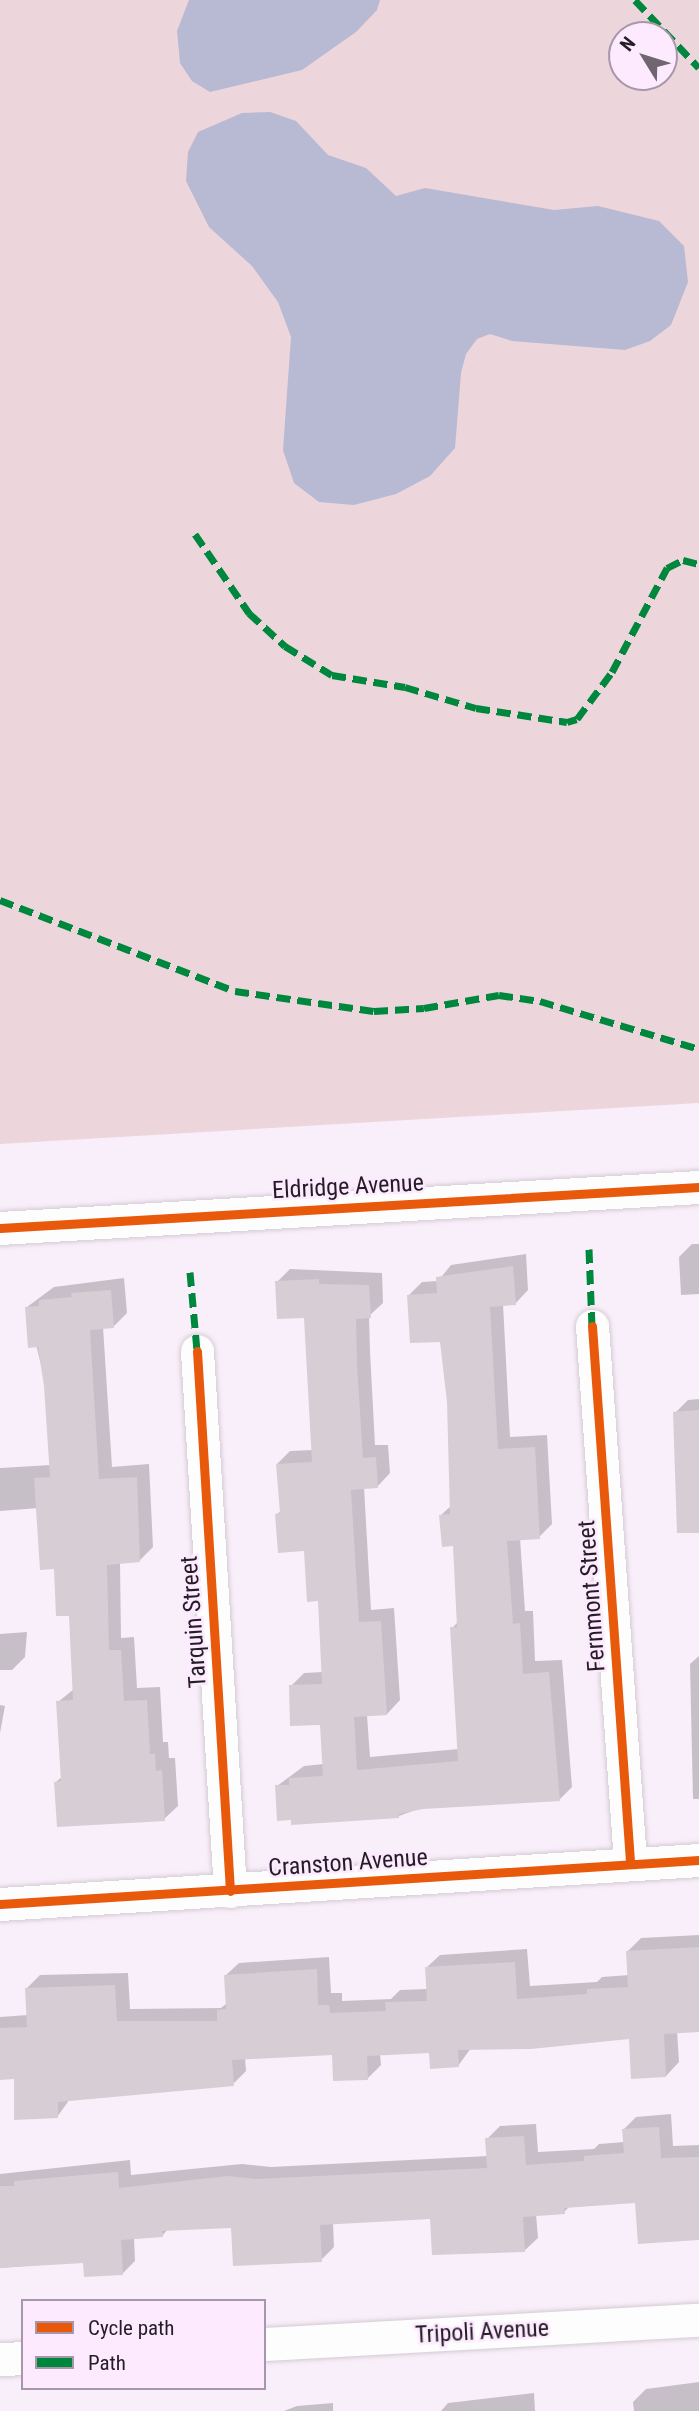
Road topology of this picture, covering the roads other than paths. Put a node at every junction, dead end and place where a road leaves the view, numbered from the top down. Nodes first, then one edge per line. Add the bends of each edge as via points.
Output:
1 (699, 1187) edge
2 (0, 1228) edge
3 (592, 1326) dead end
4 (197, 1351) dead end
5 (699, 1860) edge
6 (630, 1862) junction
7 (230, 1891) junction
8 (0, 1904) edge
9 (699, 2320) edge
10 (266, 2344) edge
11 (21, 2358) edge
12 (0, 2359) edge

1 - 2 street, Eldridge Avenue
3 - 6 street, Fernmont Street
4 - 7 street, Tarquin Street
5 - 6 street, Cranston Avenue
6 - 7 street, Cranston Avenue
7 - 8 street, Cranston Avenue
9 - 10 street, Tripoli Avenue
11 - 12 street

